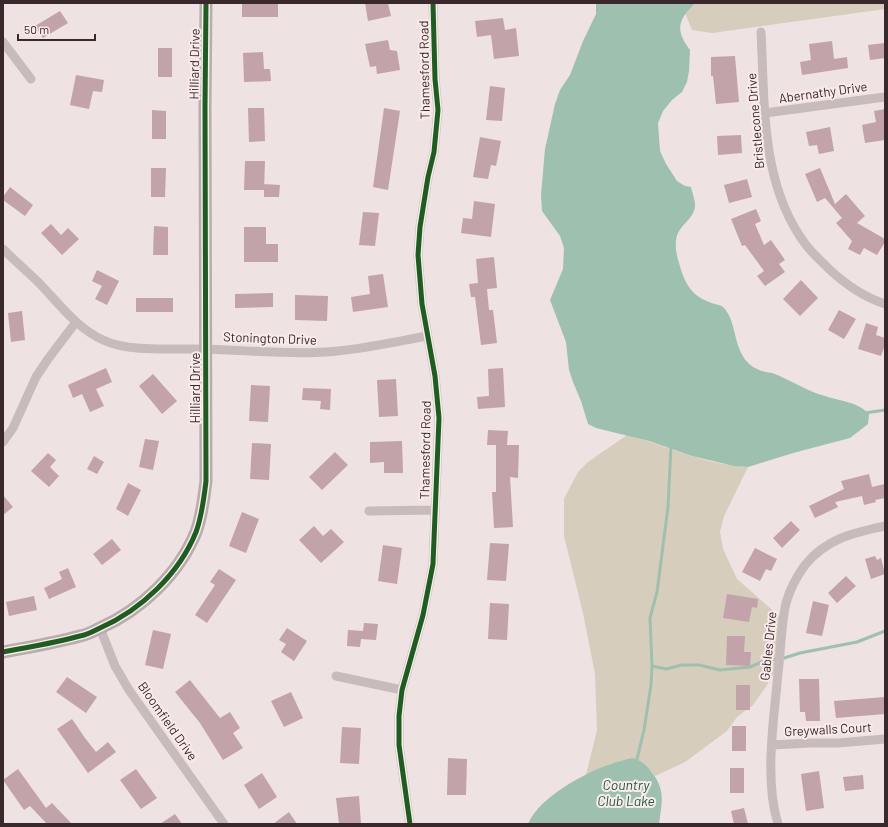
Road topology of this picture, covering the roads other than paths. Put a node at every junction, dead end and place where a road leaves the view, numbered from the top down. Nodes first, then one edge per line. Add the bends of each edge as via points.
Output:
1 (206, 3) edge
2 (433, 3) edge
3 (761, 32) dead end
4 (3, 42) edge
5 (31, 79) dead end
6 (885, 97) edge
7 (765, 113) junction
8 (3, 249) edge
9 (885, 304) edge
10 (76, 322) junction
11 (427, 336) junction
12 (206, 349) junction
13 (3, 442) edge
14 (435, 510) junction
15 (369, 511) dead end
16 (885, 526) edge
17 (100, 628) junction
18 (3, 652) edge
19 (336, 676) dead end
20 (402, 690) junction
21 (885, 739) edge
22 (772, 745) junction
23 (224, 824) edge
24 (410, 824) edge
25 (778, 824) edge

1 - 12 street, Hilliard Drive
2 - 11 street, Thamesford Road via 438,110 418,255
3 - 7 street, Bristlecone Drive
4 - 5 street
6 - 7 street, Abernathy Drive
7 - 9 street, Bristlecone Drive via 769,155 775,181 781,202 797,231 816,257 842,280
8 - 10 street, Stonington Drive
10 - 12 street, Stonington Drive via 104,341 124,346 145,349
10 - 13 street via 36,377 16,422
11 - 12 street, Stonington Drive via 325,352
11 - 14 street, Thamesford Road via 435,376 439,418
12 - 17 street, Hilliard Drive via 206,481 197,531 174,569 156,590 126,615
14 - 15 street
14 - 20 street, Thamesford Road via 433,564 429,589
16 - 22 street, Gables Drive via 845,535 826,546 815,554 794,582 784,614
17 - 18 street, Hilliard Drive via 82,636
17 - 23 street, Bloomfield Drive via 115,666 129,690
19 - 20 street
20 - 24 street, Thamesford Road via 399,745
21 - 22 street, Greywalls Court
22 - 25 street, Gables Drive via 773,800

